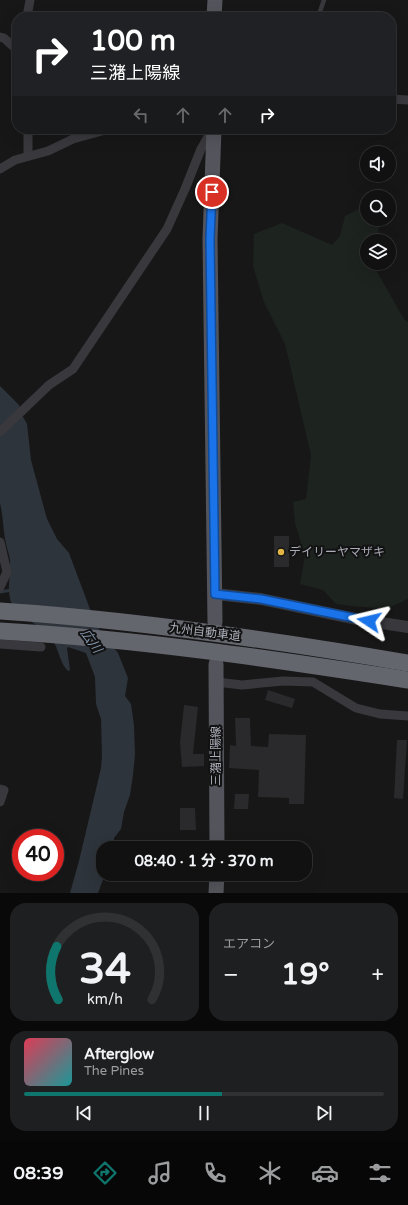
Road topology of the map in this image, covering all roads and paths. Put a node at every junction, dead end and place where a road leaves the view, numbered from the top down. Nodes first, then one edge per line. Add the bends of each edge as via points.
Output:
1 (30, 0) edge
2 (214, 0) edge
3 (324, 0) edge
4 (28, 12) edge
5 (214, 12) edge
6 (320, 12) edge
7 (0, 37) edge
8 (12, 45) edge
9 (396, 99) edge
10 (408, 100) edge
11 (28, 134) edge
12 (91, 134) edge
13 (210, 134) edge
14 (214, 134) edge
15 (28, 156) junction
16 (0, 169) edge
17 (0, 432) edge
18 (0, 542) edge
19 (0, 587) edge
20 (215, 594) junction
21 (0, 611) edge
22 (215, 622) dead end
23 (408, 627) edge
24 (0, 630) edge
25 (0, 644) edge
26 (41, 647) dead end
27 (408, 663) edge
28 (216, 664) dead end
29 (408, 680) edge
30 (216, 682) junction
31 (408, 716) edge
32 (0, 789) edge
33 (0, 802) edge
34 (217, 841) edge
35 (217, 881) edge
36 (216, 893) edge

1 - 4 street
2 - 5 main road
3 - 6 lane
7 - 8 street
9 - 10 street
11 - 15 street
12 - 15 street
13 - 17 street via 200,149 167,229 78,363 49,385
14 - 20 main road via 210,239
15 - 16 street
18 - 19 street via 7,572
20 - 22 main road
20 - 23 street via 261,599
21 - 27 highway, 九州自動車道 via 48,614 294,643
24 - 29 highway, 九州自動車道 via 140,642
25 - 26 street
28 - 30 main road, 三潴上陽線
30 - 31 street via 242,685 283,681 313,682 356,708 380,714
30 - 34 main road, 三潴上陽線
32 - 33 street via 4,790
35 - 36 main road

